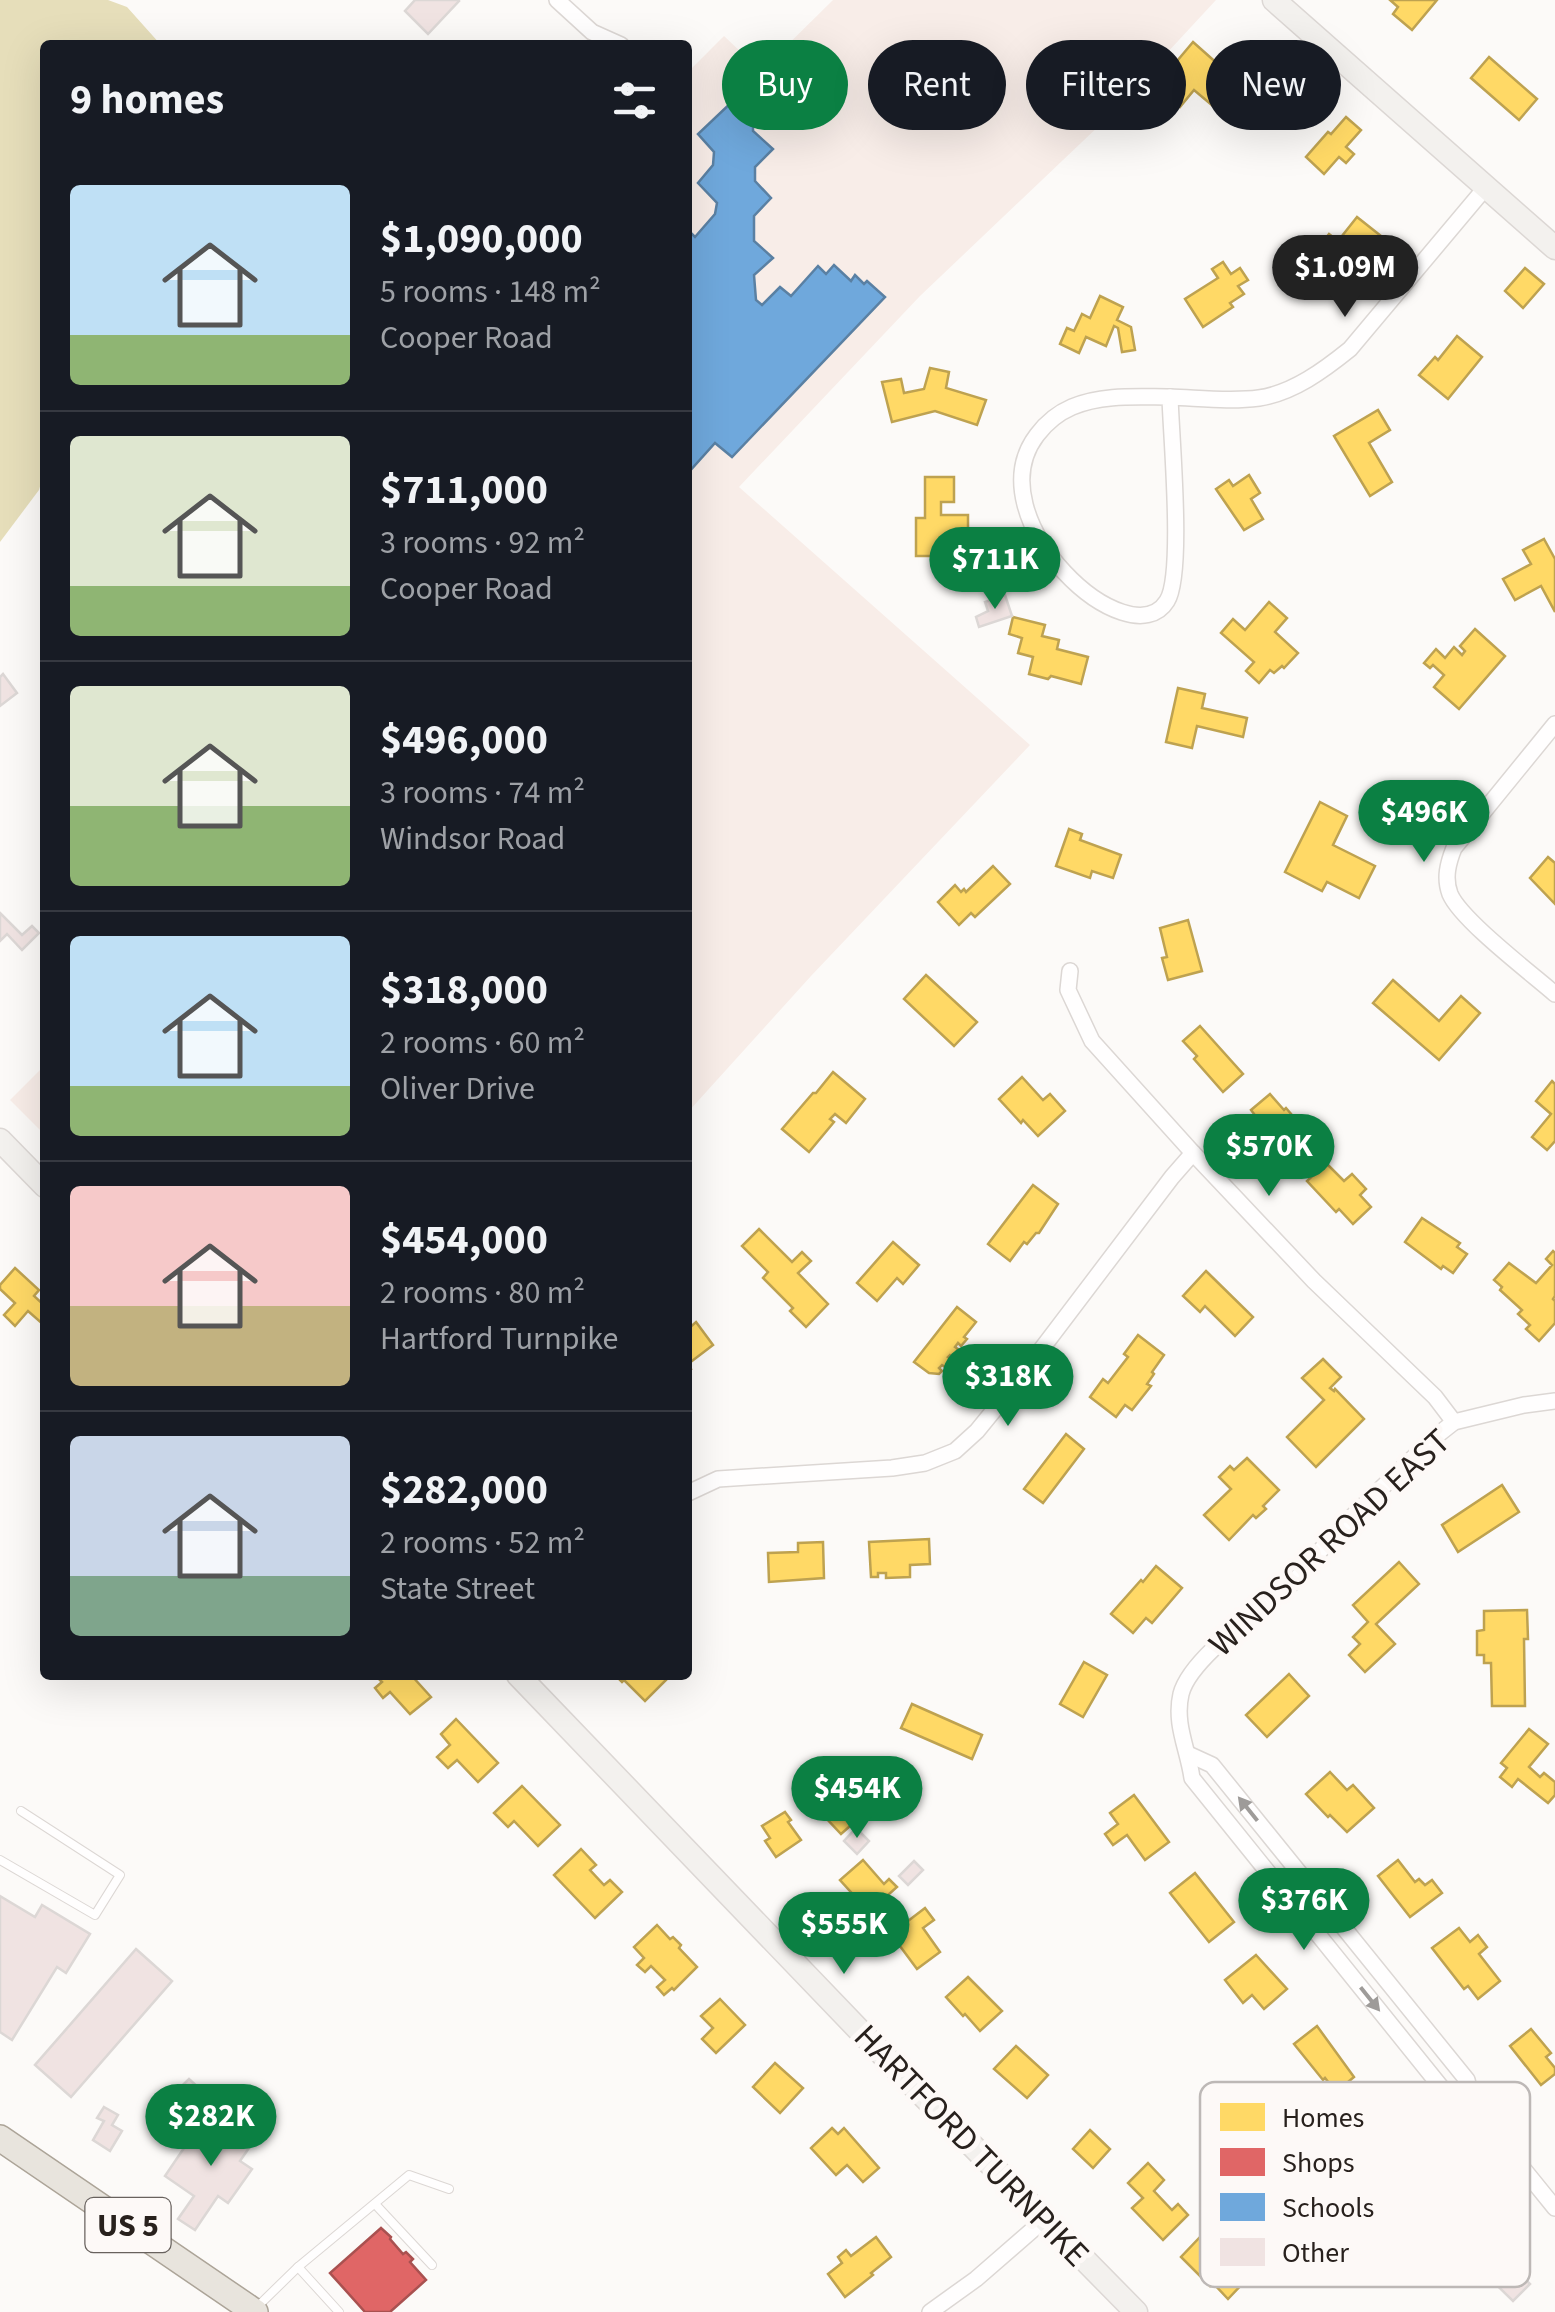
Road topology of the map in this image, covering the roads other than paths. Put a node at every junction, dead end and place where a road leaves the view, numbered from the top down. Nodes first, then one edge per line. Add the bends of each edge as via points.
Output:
1 (557, 0) edge
2 (1274, 0) edge
3 (610, 40) edge
4 (1486, 187) junction
5 (1555, 248) edge
6 (1170, 397) junction
7 (1555, 724) edge
8 (1070, 970) dead end
9 (1555, 994) edge
10 (0, 1140) edge
11 (1194, 1153) junction
12 (40, 1181) edge
13 (1555, 1401) edge
14 (1454, 1422) junction
15 (692, 1491) edge
16 (523, 1680) edge
17 (1188, 1754) junction
18 (21, 1811) dead end
19 (0, 1860) edge
20 (1436, 2082) edge
21 (1467, 2082) edge
22 (0, 2138) edge
23 (1530, 2177) edge
24 (449, 2189) dead end
25 (374, 2204) junction
26 (1555, 2208) edge
27 (1044, 2219) junction
28 (432, 2265) dead end
29 (298, 2268) junction
30 (254, 2311) edge
31 (339, 2312) edge
32 (930, 2312) edge
33 (1136, 2312) edge

1 - 3 street
2 - 4 main road
4 - 5 main road
4 - 6 street via 1328,367 1260,398
6 - 6 street via 1173,584 1157,611 1122,613 1083,589 1043,548 1029,515 1022,465 1042,428 1074,406
7 - 9 street via 1454,848 1446,868 1460,911
8 - 11 street via 1068,990 1092,1040
10 - 12 main road
11 - 14 street
11 - 15 street via 1012,1388 955,1451 892,1468 718,1479
13 - 14 street, WINDSOR ROAD EAST
14 - 17 street, WINDSOR ROAD EAST via 1195,1669 1182,1690 1179,1713
16 - 27 main road, HARTFORD TURNPIKE
17 -> 20 street, WINDSOR ROAD EAST via 1192,1778
21 -> 17 street, WINDSOR ROAD EAST via 1212,1765
18 - 19 lane via 120,1875 95,1915
22 - 30 main road, US 5
23 - 26 street, WINDSOR ROAD EAST
24 - 25 lane via 409,2175
25 - 28 lane
25 - 29 lane
27 - 32 street
27 - 33 main road, HARTFORD TURNPIKE
29 - 30 lane
29 - 31 lane

